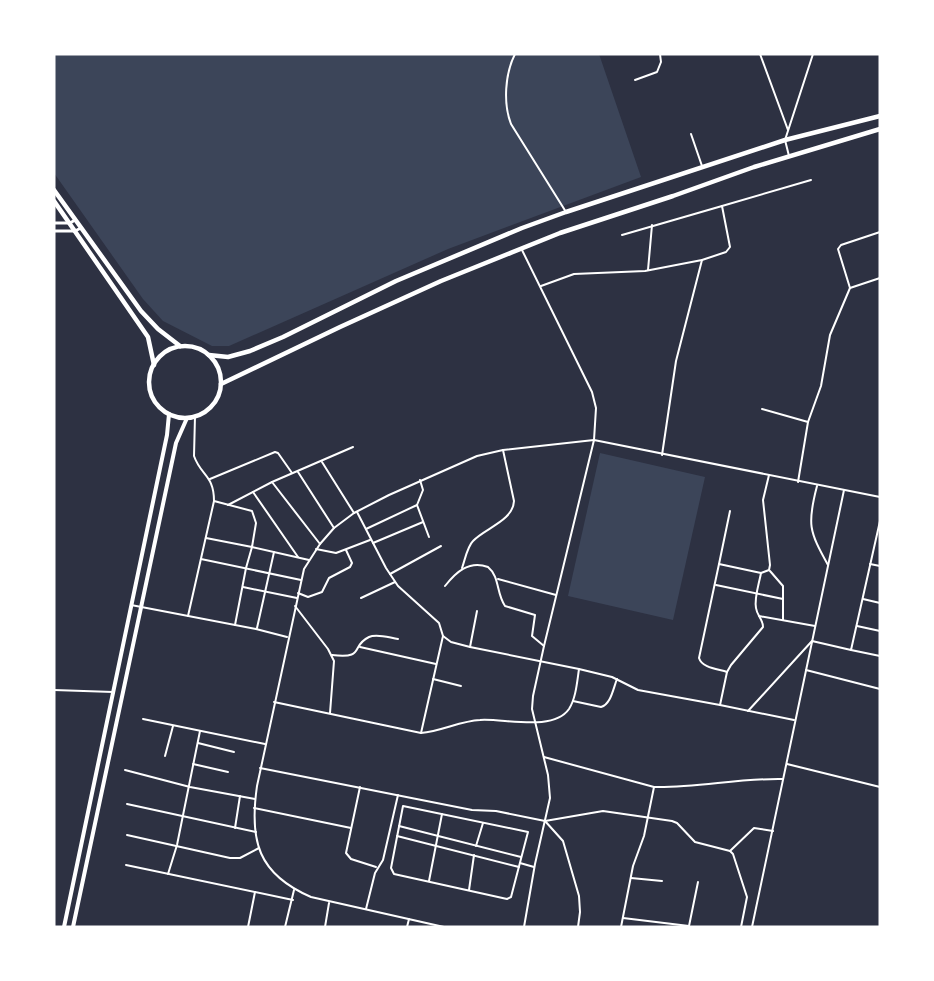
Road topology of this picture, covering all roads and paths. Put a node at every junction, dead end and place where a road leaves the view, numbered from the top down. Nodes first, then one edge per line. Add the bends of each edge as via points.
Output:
1 (515, 54) edge
2 (660, 54) edge
3 (760, 54) edge
4 (813, 54) edge
5 (635, 80) dead end
6 (880, 116) edge
7 (880, 129) edge
8 (788, 130) junction
9 (691, 134) dead end
10 (785, 140) junction
11 (789, 156) junction
12 (702, 166) junction
13 (811, 180) dead end
14 (54, 190) edge
15 (54, 201) edge
16 (723, 206) junction
17 (566, 212) junction
18 (72, 221) junction
19 (54, 223) edge
20 (652, 225) junction
21 (81, 228) junction
22 (54, 231) edge
23 (75, 231) junction
24 (880, 232) edge
25 (622, 235) dead end
26 (521, 248) junction
27 (702, 260) junction
28 (648, 270) junction
29 (880, 278) edge
30 (540, 286) junction
31 (850, 288) junction
32 (180, 346) junction
33 (209, 355) junction
34 (154, 365) junction
35 (221, 384) junction
36 (762, 409) dead end
37 (169, 414) junction
38 (195, 416) junction
39 (186, 418) junction
40 (808, 422) junction
41 (594, 440) junction
42 (352, 447) dead end
43 (503, 450) junction
44 (662, 455) junction
45 (321, 461) junction
46 (298, 471) junction
47 (292, 473) junction
48 (769, 475) junction
49 (210, 479) junction
50 (420, 480) junction
51 (272, 482) junction
52 (798, 482) junction
53 (817, 486) junction
54 (844, 490) junction
55 (253, 492) junction
56 (880, 497) edge
57 (214, 501) junction
58 (228, 505) junction
59 (417, 505) junction
60 (730, 511) dead end
61 (356, 512) junction
62 (880, 521) edge
63 (423, 522) junction
64 (334, 528) junction
65 (366, 529) junction
66 (429, 537) dead end
67 (206, 538) junction
68 (878, 538) edge
69 (371, 540) junction
70 (320, 543) junction
71 (374, 543) junction
72 (441, 546) dead end
73 (252, 547) junction
74 (316, 549) junction
75 (346, 550) junction
76 (274, 552) junction
77 (298, 557) junction
78 (201, 559) junction
79 (309, 560) junction
80 (719, 564) junction
81 (870, 564) junction
82 (828, 565) junction
83 (880, 566) edge
84 (246, 568) junction
85 (462, 569) junction
86 (769, 570) junction
87 (269, 573) junction
88 (761, 573) junction
89 (390, 574) junction
90 (497, 578) junction
91 (302, 580) junction
92 (395, 582) junction
93 (715, 585) junction
94 (243, 586) junction
95 (445, 586) dead end
96 (265, 592) junction
97 (298, 593) junction
98 (758, 593) junction
99 (556, 595) junction
100 (297, 598) junction
101 (361, 598) dead end
102 (783, 599) junction
103 (863, 599) junction
104 (880, 603) edge
105 (131, 606) junction
106 (296, 606) junction
107 (141, 608) junction
108 (477, 611) dead end
109 (188, 616) junction
110 (759, 616) junction
111 (783, 620) junction
112 (235, 626) junction
113 (815, 626) junction
114 (856, 626) junction
115 (256, 629) junction
116 (880, 630) edge
117 (443, 636) junction
118 (288, 637) junction
119 (398, 639) dead end
120 (812, 640) junction
121 (543, 646) junction
122 (360, 647) junction
123 (470, 647) junction
124 (851, 650) junction
125 (332, 655) junction
126 (880, 657) edge
127 (540, 661) junction
128 (436, 664) junction
129 (579, 669) junction
130 (806, 670) junction
131 (727, 672) junction
132 (432, 679) junction
133 (617, 679) junction
134 (461, 686) dead end
135 (880, 689) edge
136 (54, 690) edge
137 (113, 692) junction
138 (573, 701) junction
139 (274, 702) junction
140 (720, 705) junction
141 (748, 711) junction
142 (330, 714) junction
143 (143, 719) dead end
144 (795, 720) junction
145 (535, 723) junction
146 (173, 726) junction
147 (200, 731) junction
148 (421, 733) junction
149 (198, 743) junction
150 (265, 744) junction
151 (234, 752) dead end
152 (165, 756) dead end
153 (544, 757) junction
154 (193, 764) junction
155 (786, 764) junction
156 (260, 768) junction
157 (125, 770) dead end
158 (228, 772) dead end
159 (783, 779) junction
160 (190, 786) junction
161 (360, 787) junction
162 (654, 787) junction
163 (880, 787) edge
164 (399, 795) junction
165 (240, 796) junction
166 (255, 800) junction
167 (127, 804) dead end
168 (254, 808) junction
169 (442, 814) junction
170 (648, 816) junction
171 (183, 817) junction
172 (545, 821) junction
173 (483, 823) junction
174 (399, 825) junction
175 (235, 828) junction
176 (351, 828) junction
177 (390, 829) junction
178 (773, 831) junction
179 (256, 832) junction
180 (398, 832) junction
181 (127, 835) dead end
182 (397, 836) junction
183 (438, 836) junction
184 (177, 845) junction
185 (436, 846) junction
186 (476, 846) junction
187 (259, 848) junction
188 (730, 851) junction
189 (474, 855) junction
190 (521, 857) junction
191 (126, 865) dead end
192 (520, 865) junction
193 (378, 867) junction
194 (534, 867) junction
195 (168, 874) junction
196 (631, 878) junction
197 (429, 881) junction
198 (662, 881) dead end
199 (698, 882) dead end
200 (294, 890) junction
201 (469, 890) junction
202 (255, 892) junction
203 (293, 900) junction
204 (329, 903) junction
205 (366, 909) junction
206 (623, 918) junction
207 (409, 919) junction
208 (689, 926) edge
209 (64, 927) edge
210 (73, 927) edge
211 (248, 927) edge
212 (285, 927) edge
213 (325, 927) edge
214 (407, 927) edge
215 (444, 927) edge
216 (524, 927) edge
217 (578, 927) edge
218 (621, 927) edge
219 (741, 927) edge
220 (752, 927) edge

1 - 17 street via 505,99 507,115
2 - 5 street via 662,62 657,72
3 - 8 street
4 - 8 street
6 - 10 highway
7 - 11 highway
8 - 10 street
9 - 12 street
10 - 11 street
10 - 12 highway
11 - 26 highway
12 - 17 highway
13 - 16 street
14 - 18 highway
15 - 18 highway
16 - 20 street
16 - 27 street via 730,247
17 - 33 highway via 396,281 283,337 237,355
18 - 19 street
18 - 21 highway
18 - 23 highway
20 - 25 street
20 - 28 street
21 - 23 street
21 - 32 highway via 141,311
22 - 23 street
23 - 34 highway via 148,337
24 - 31 street via 839,246
26 - 30 street
26 - 35 highway via 350,322
27 - 28 street
27 - 44 street via 676,361
28 - 30 street via 574,274
29 - 31 street
30 - 41 street via 592,392 596,408
31 - 40 street via 830,335 821,386
32 - 33 highway via 194,347
32 - 34 highway via 164,353
33 - 35 highway via 217,366
34 - 37 highway via 149,381 151,392
35 - 38 highway via 213,405
36 - 40 street
37 - 39 highway
37 - 105 main road
38 - 39 highway
38 - 49 street via 194,456
39 - 107 main road via 176,443
40 - 52 street
41 - 43 street
41 - 44 street
41 - 99 street
42 - 45 street
43 - 50 street via 477,456
43 - 85 street via 513,508 472,542
44 - 48 street
45 - 46 street
45 - 61 street
46 - 47 street
46 - 64 street
47 - 49 street via 275,452
47 - 51 street
48 - 52 street
48 - 86 street via 763,500
49 - 57 street
50 - 59 street via 423,490
50 - 61 street
51 - 55 street
51 - 70 street
52 - 53 street
53 - 54 street
53 - 82 street via 810,524
54 - 56 street
54 - 82 street
55 - 58 street
55 - 77 street
57 - 58 street
57 - 67 street
58 - 73 street via 252,511 255,516
59 - 63 street
59 - 65 street
60 - 80 street
61 - 64 street
61 - 65 street
62 - 68 street
63 - 66 street
63 - 71 street
64 - 70 street
65 - 69 street
67 - 73 street
67 - 78 street
68 - 81 street
69 - 71 street
69 - 75 street
70 - 74 street
71 - 89 street
72 - 89 street
73 - 76 street
73 - 84 street
74 - 75 street via 332,553
74 - 79 street
75 - 97 street via 351,567 329,578 322,592 308,597
76 - 77 street
76 - 87 street
77 - 79 street
78 - 84 street
78 - 109 street
79 - 91 street
80 - 88 street
80 - 93 street
81 - 83 street
81 - 103 street
82 - 113 street
84 - 87 street
84 - 94 street
85 - 90 street via 484,565
85 - 95 street
86 - 88 street
86 - 102 street via 783,586
87 - 91 street
87 - 96 street
88 - 98 street
89 - 92 street
90 - 99 street
90 - 121 street via 505,606 535,615 532,636
91 - 97 street
92 - 101 street
92 - 117 street via 439,623
93 - 98 street
93 - 131 street via 699,658 705,666
94 - 96 street
94 - 112 street
96 - 100 street
96 - 115 street
97 - 100 street
98 - 102 street
98 - 110 street
99 - 121 street
100 - 106 street
102 - 111 street
103 - 104 street
103 - 114 street
105 - 107 street
105 - 137 main road
106 - 118 street
106 - 125 street
107 - 109 street
107 - 210 main road
108 - 123 street
109 - 112 street
110 - 111 street
110 - 131 street via 763,627
111 - 113 street
112 - 115 street
113 - 120 street
114 - 116 street
114 - 124 street
115 - 118 street
117 - 123 street
117 - 128 street
118 - 139 street
119 - 122 street via 373,636
120 - 124 street
120 - 130 street
120 - 141 street
121 - 127 street
122 - 125 street via 349,656
122 - 128 street
123 - 127 street
124 - 126 street
125 - 142 street via 335,669
127 - 129 street
127 - 145 street via 532,709
128 - 132 street
129 - 133 street
129 - 138 street
130 - 135 street
130 - 144 street
131 - 140 street
132 - 134 street
132 - 148 street
133 - 138 street via 605,706
133 - 140 street via 638,690
136 - 137 street
137 - 209 main road
138 - 145 street via 561,716
139 - 142 street
139 - 150 street
140 - 141 street
141 - 144 street
142 - 148 street
143 - 146 street
144 - 155 street
145 - 148 street via 478,720
145 - 153 street
146 - 147 street
146 - 152 street
147 - 149 street
147 - 150 street
149 - 151 street
149 - 154 street
150 - 156 street
153 - 162 street
153 - 172 street via 550,798
154 - 158 street
154 - 160 street
155 - 159 street
155 - 163 street
156 - 161 street
156 - 166 street
157 - 160 street
159 - 162 street
159 - 178 street
160 - 165 street
160 - 171 street
161 - 164 street
161 - 176 street
162 - 170 street
164 - 172 street
164 - 177 street
165 - 166 street
165 - 175 street
166 - 168 street
167 - 171 street
168 - 176 street
168 - 179 street
169 - 173 street
169 - 174 street via 403,806
169 - 183 street
170 - 172 street via 603,811
170 - 188 street via 677,823 695,842
170 - 196 street
171 - 175 street
171 - 184 street
172 - 194 street
172 - 217 street via 563,841 579,896
173 - 186 street
173 - 190 street via 528,832
174 - 180 street
174 - 183 street
175 - 179 street
176 - 193 street via 348,857
177 - 180 street
177 - 193 street
178 - 188 street via 754,828
178 - 220 street
179 - 187 street
180 - 182 street
181 - 184 street
182 - 185 street
182 - 197 street via 392,872
183 - 185 street
183 - 186 street
184 - 187 street via 235,858
184 - 195 street
185 - 189 street
185 - 197 street
186 - 190 street
187 - 200 street via 265,863
188 - 219 street via 747,897
189 - 192 street
189 - 201 street
190 - 192 street
191 - 195 street
192 - 194 street
192 - 201 street via 511,897 507,899
193 - 205 street
194 - 216 street
195 - 202 street
196 - 198 street
196 - 206 street
197 - 201 street
199 - 208 street
200 - 203 street
200 - 204 street
202 - 203 street
202 - 211 street
203 - 212 street
204 - 205 street
204 - 213 street
205 - 207 street
206 - 208 street
206 - 218 street
207 - 214 street
207 - 215 street

